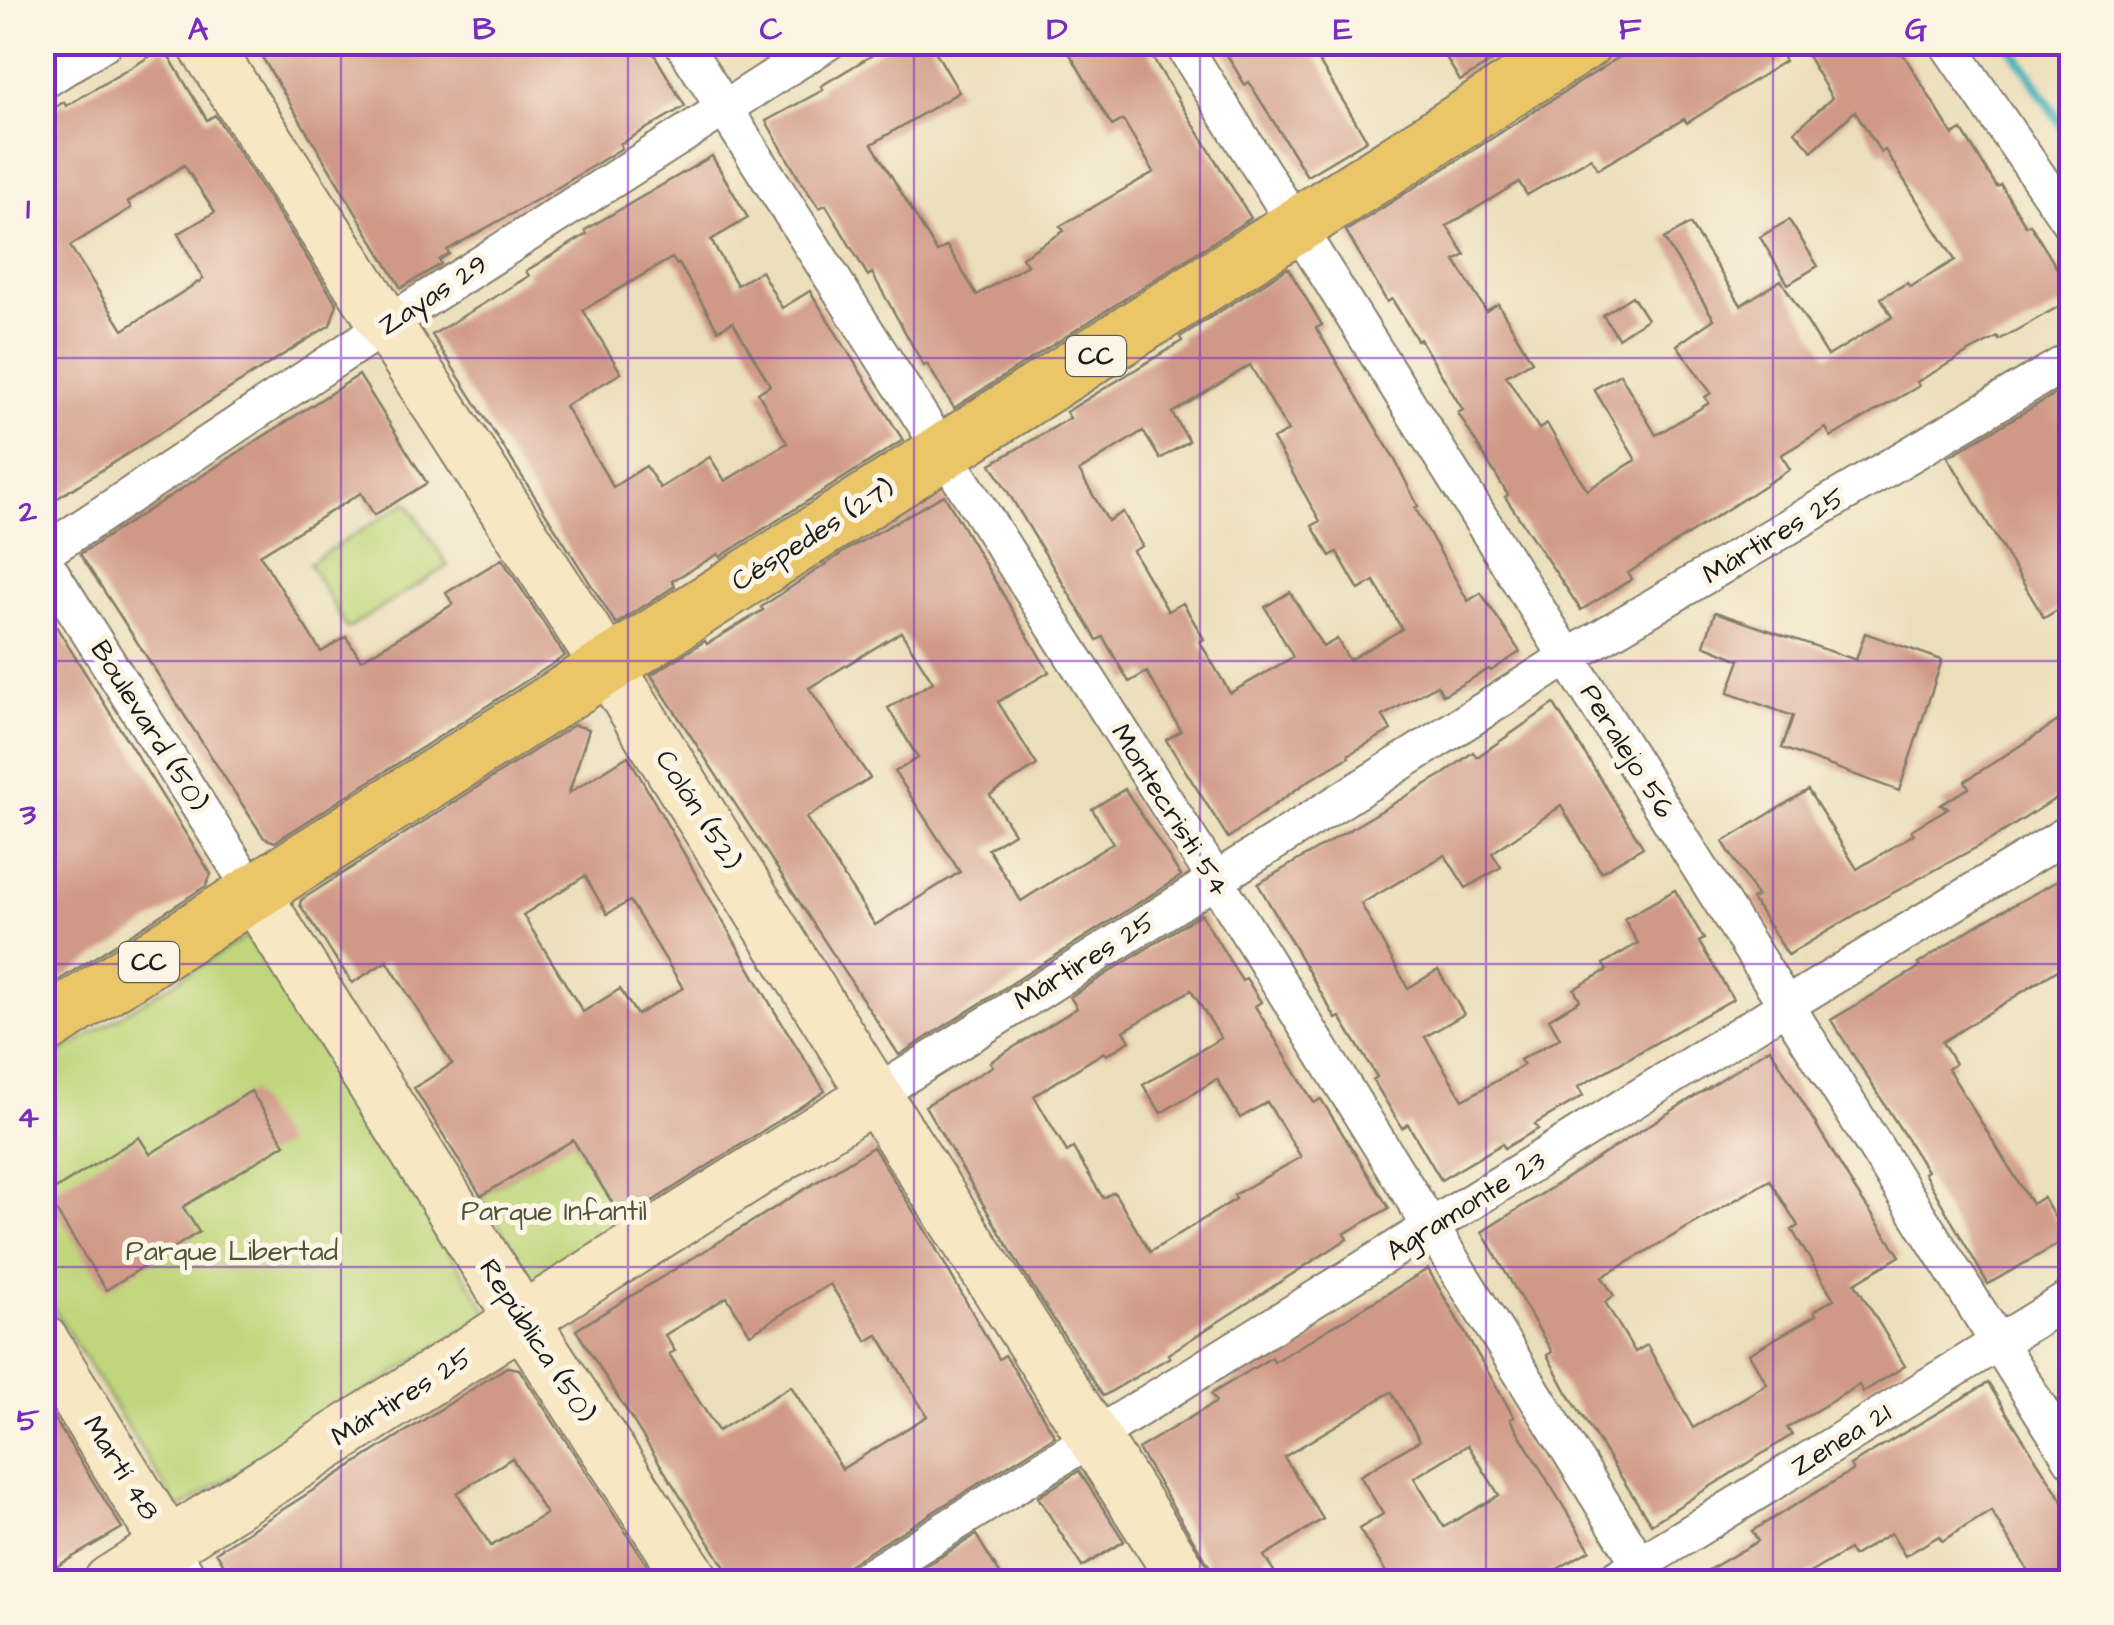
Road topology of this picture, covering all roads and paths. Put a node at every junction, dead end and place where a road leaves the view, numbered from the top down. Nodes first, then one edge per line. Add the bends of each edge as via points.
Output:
1 (106, 42) edge
2 (203, 42) edge
3 (682, 42) edge
4 (828, 42) edge
5 (1182, 42) edge
6 (1584, 42) edge
7 (1946, 42) edge
8 (42, 82) edge
9 (725, 108) junction
10 (2072, 226) edge
11 (1297, 228) junction
12 (386, 326) junction
13 (2072, 359) edge
14 (943, 452) junction
15 (42, 556) edge
16 (1568, 658) junction
17 (606, 666) junction
18 (2072, 831) edge
19 (1215, 879) junction
20 (254, 895) junction
21 (1785, 1006) junction
22 (42, 1028) edge
23 (875, 1095) junction
24 (1430, 1229) junction
25 (2072, 1297) edge
26 (523, 1320) junction
27 (42, 1341) edge
28 (1999, 1342) junction
29 (1093, 1436) junction
30 (2072, 1460) edge
31 (180, 1564) edge
32 (1634, 1576) edge
33 (110, 1582) edge
34 (694, 1582) edge
35 (861, 1582) edge
36 (1186, 1582) edge

1 - 8 street
2 - 12 main road, Colón (52)
3 - 9 street, Montecristi 54
4 - 9 street, Zayas 29
5 - 11 street, Peralejo 56
6 - 11 main road, Céspedes (27) / CC
7 - 10 street
9 - 12 street, Zayas 29
9 - 14 street, Montecristi 54
11 - 14 main road, Céspedes (27) / CC
11 - 16 street, Peralejo 56
12 - 15 street, Zayas 29
12 - 17 main road, Colón (52)
13 - 16 street, Mártires 25
14 - 17 main road, Céspedes (27) / CC
14 - 19 street, Montecristi 54
15 - 20 street, Boulevard (50)
16 - 19 street, Mártires 25
16 - 21 street, Peralejo 56
17 - 20 main road, Céspedes (27) / CC
17 - 23 main road, Colón (52)
18 - 21 street, Agramonte 23
19 - 23 street, Mártires 25
19 - 24 street, Montecristi 54
20 - 22 main road, Céspedes (27) / CC
20 - 26 main road, República (50)
21 - 24 street, Agramonte 23
21 - 28 street, Peralejo 56
23 - 26 main road, Mártires 25
23 - 29 main road, Colón (52)
24 - 29 street, Agramonte 23
24 - 32 street, Montecristi 54
25 - 28 street, Zenea 21
26 - 31 main road, Mártires 25
26 - 34 main road, República (50)
27 - 31 main road, Martí 48
28 - 30 street, Peralejo 56
28 - 32 street, Zenea 21
29 - 35 street, Agramonte 23
29 - 36 main road, Colón (52)
31 - 33 main road, Mártires 25

